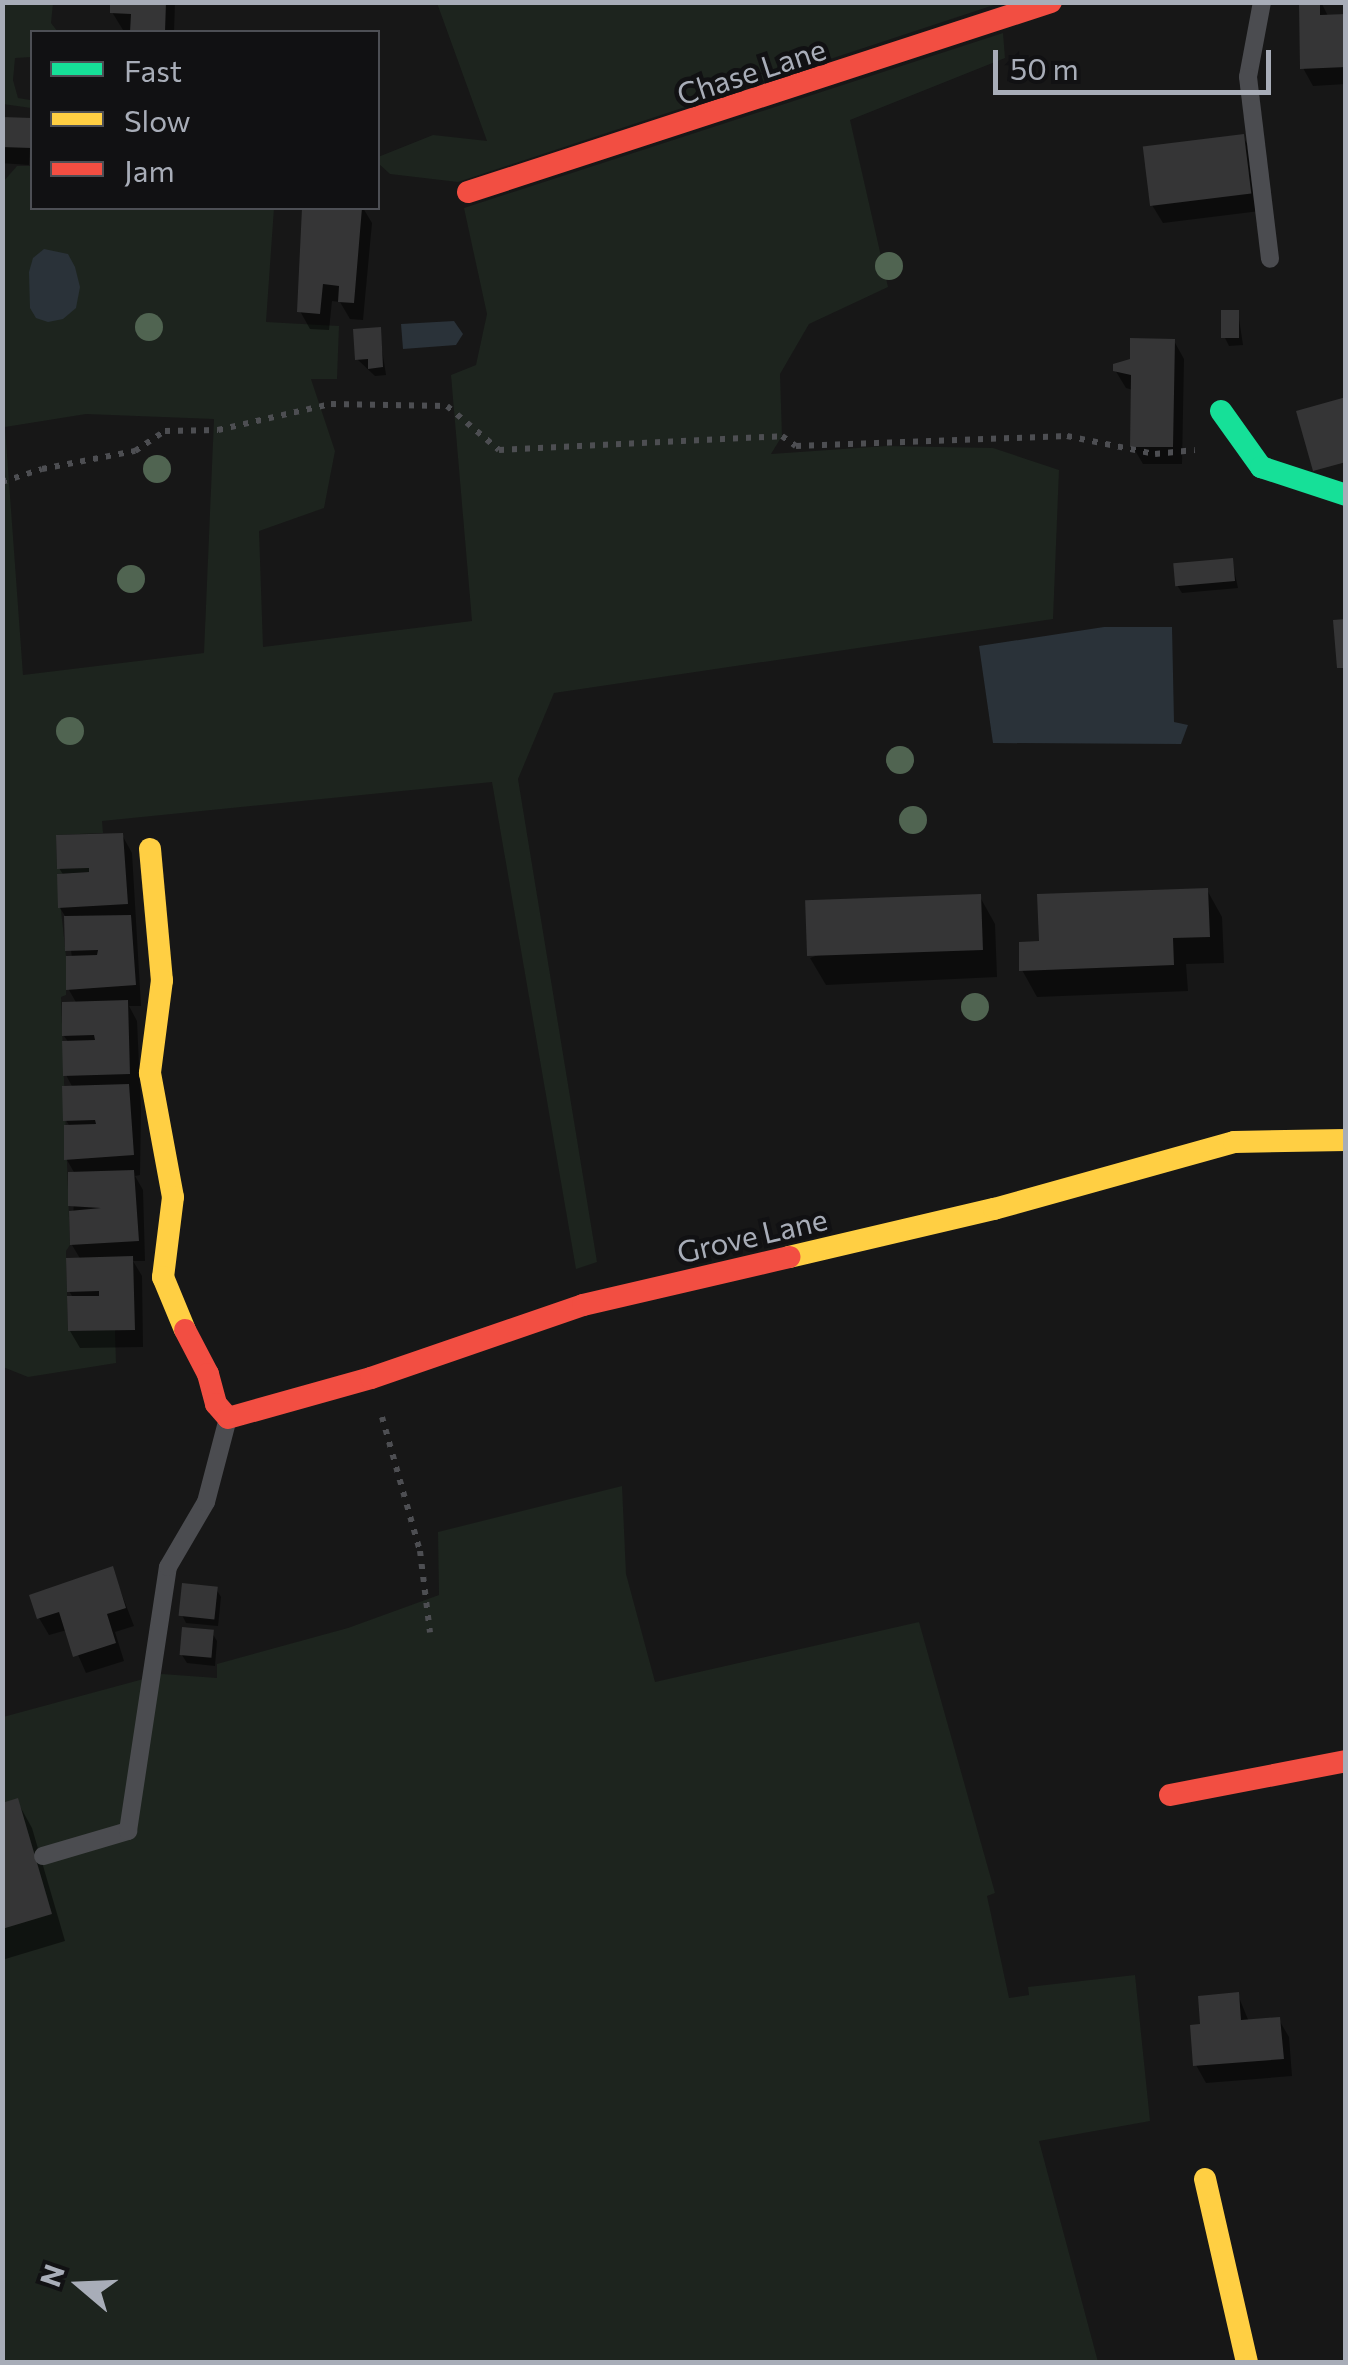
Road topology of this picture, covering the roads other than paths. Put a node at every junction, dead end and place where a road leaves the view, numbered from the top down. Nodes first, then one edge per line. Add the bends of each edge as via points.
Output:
1 (1051, 2) edge
2 (1262, 2) edge
3 (468, 192) dead end
4 (1270, 259) dead end
5 (1220, 411) dead end
6 (1346, 495) edge
7 (150, 850) dead end
8 (1346, 1140) edge
9 (228, 1418) junction
10 (1346, 1761) edge
11 (1170, 1795) dead end
12 (43, 1856) dead end
13 (1205, 2179) dead end
14 (1247, 2362) edge

1 - 3 street, Chase Lane
2 - 4 lane via 1248,77
5 - 6 street via 1261,466
7 - 9 street via 162,980 150,1073 173,1197 163,1277 216,1404
8 - 9 street, Grove Lane via 1234,1142 994,1209 582,1305 371,1378
9 - 12 lane via 206,1502 168,1567 128,1831
10 - 11 street
13 - 14 street

